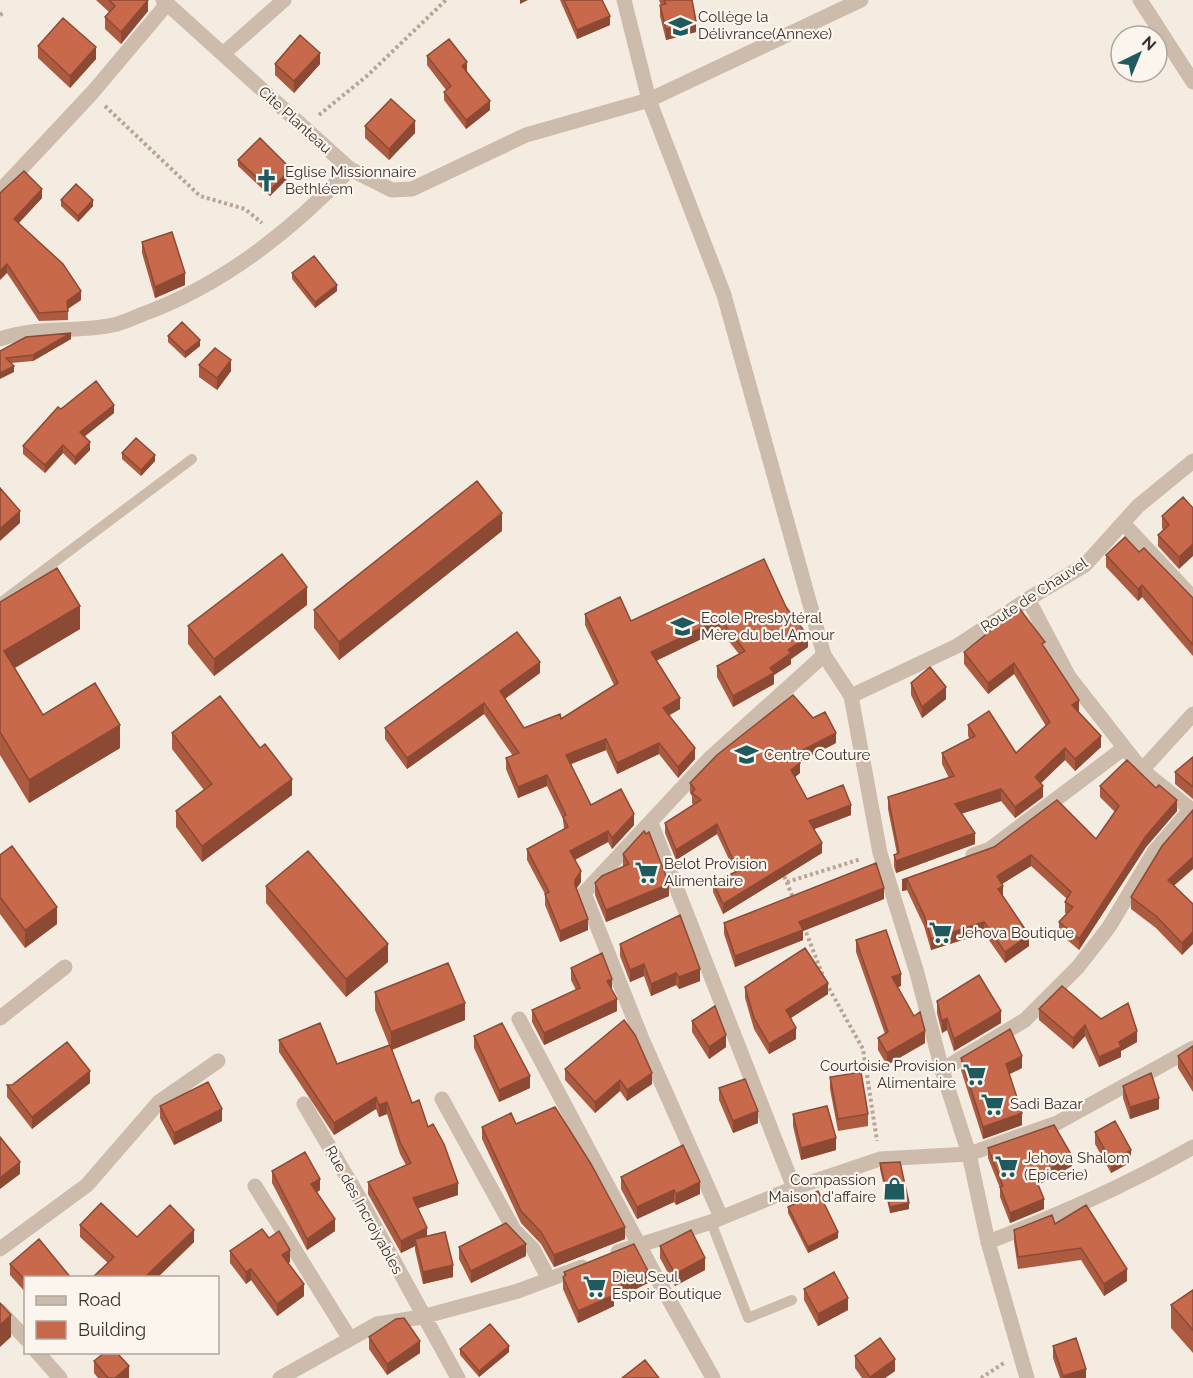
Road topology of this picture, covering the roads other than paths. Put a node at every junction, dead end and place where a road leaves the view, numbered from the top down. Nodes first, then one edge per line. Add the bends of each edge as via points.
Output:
1 (284, 0) edge
2 (624, 0) edge
3 (861, 0) edge
4 (1140, 0) edge
5 (165, 2) edge
6 (224, 53) junction
7 (1193, 82) edge
8 (649, 100) junction
9 (350, 169) junction
10 (0, 191) edge
11 (0, 339) edge
12 (192, 459) dead end
13 (1193, 461) edge
14 (1123, 523) junction
15 (1193, 598) edge
16 (1028, 599) junction
17 (0, 603) edge
18 (824, 655) junction
19 (851, 696) junction
20 (1193, 714) edge
21 (1124, 748) junction
22 (1142, 770) junction
23 (1192, 810) edge
24 (651, 823) junction
25 (957, 861) edge
26 (65, 967) dead end
27 (0, 1018) edge
28 (519, 1019) dead end
29 (1193, 1048) edge
30 (218, 1060) dead end
31 (942, 1070) junction
32 (442, 1100) dead end
33 (304, 1104) dead end
34 (1193, 1147) edge
35 (969, 1154) junction
36 (255, 1185) dead end
37 (794, 1188) junction
38 (716, 1219) junction
39 (988, 1242) junction
40 (639, 1244) junction
41 (0, 1249) edge
42 (549, 1279) junction
43 (792, 1300) dead end
44 (0, 1311) edge
45 (422, 1317) junction
46 (24, 1337) edge
47 (350, 1339) junction
48 (39, 1354) edge
49 (60, 1378) edge
50 (280, 1378) edge
51 (458, 1378) edge
52 (713, 1378) edge
53 (1027, 1378) edge

1 - 6 street
2 - 8 street
3 - 8 street, Cite Planteau
4 - 7 street
5 - 6 street, Cite Planteau
5 - 10 street via 92,93
6 - 9 street, Cite Planteau
8 - 9 street, Cite Planteau via 526,135 412,189 392,190
8 - 18 street via 724,296
9 - 11 street via 314,207 239,265 173,303 113,325 18,333
12 - 17 lane
13 - 14 street, Route de Chauvel
14 - 15 street
14 - 16 street, Route de Chauvel via 1085,565
16 - 19 street, Route de Chauvel via 957,646
16 - 21 street via 1069,677
18 - 19 street
18 - 24 street via 710,758
19 - 31 street via 880,853 897,883
20 - 22 street
21 - 22 street
21 - 25 street via 990,849
22 - 23 street
23 - 31 street via 1154,852 1109,927 1078,967 1025,1020
24 - 37 street
24 - 38 street via 584,894
26 - 27 street
28 - 40 street
29 - 35 street via 1057,1123
30 - 41 street via 159,1102 87,1185
31 - 35 street
32 - 42 street via 514,1230 533,1249
33 - 45 street, Rue des Incroiyables
34 - 39 street via 1130,1183
35 - 37 street via 880,1159
35 - 39 street
36 - 47 street
37 - 38 street
38 - 40 street
38 - 43 lane via 748,1318
39 - 53 street
40 - 42 street
40 - 52 street
42 - 45 street via 518,1292
44 - 46 street
45 - 47 street via 377,1324
45 - 51 street, Rue des Incroiyables
47 - 50 street
48 - 49 street

